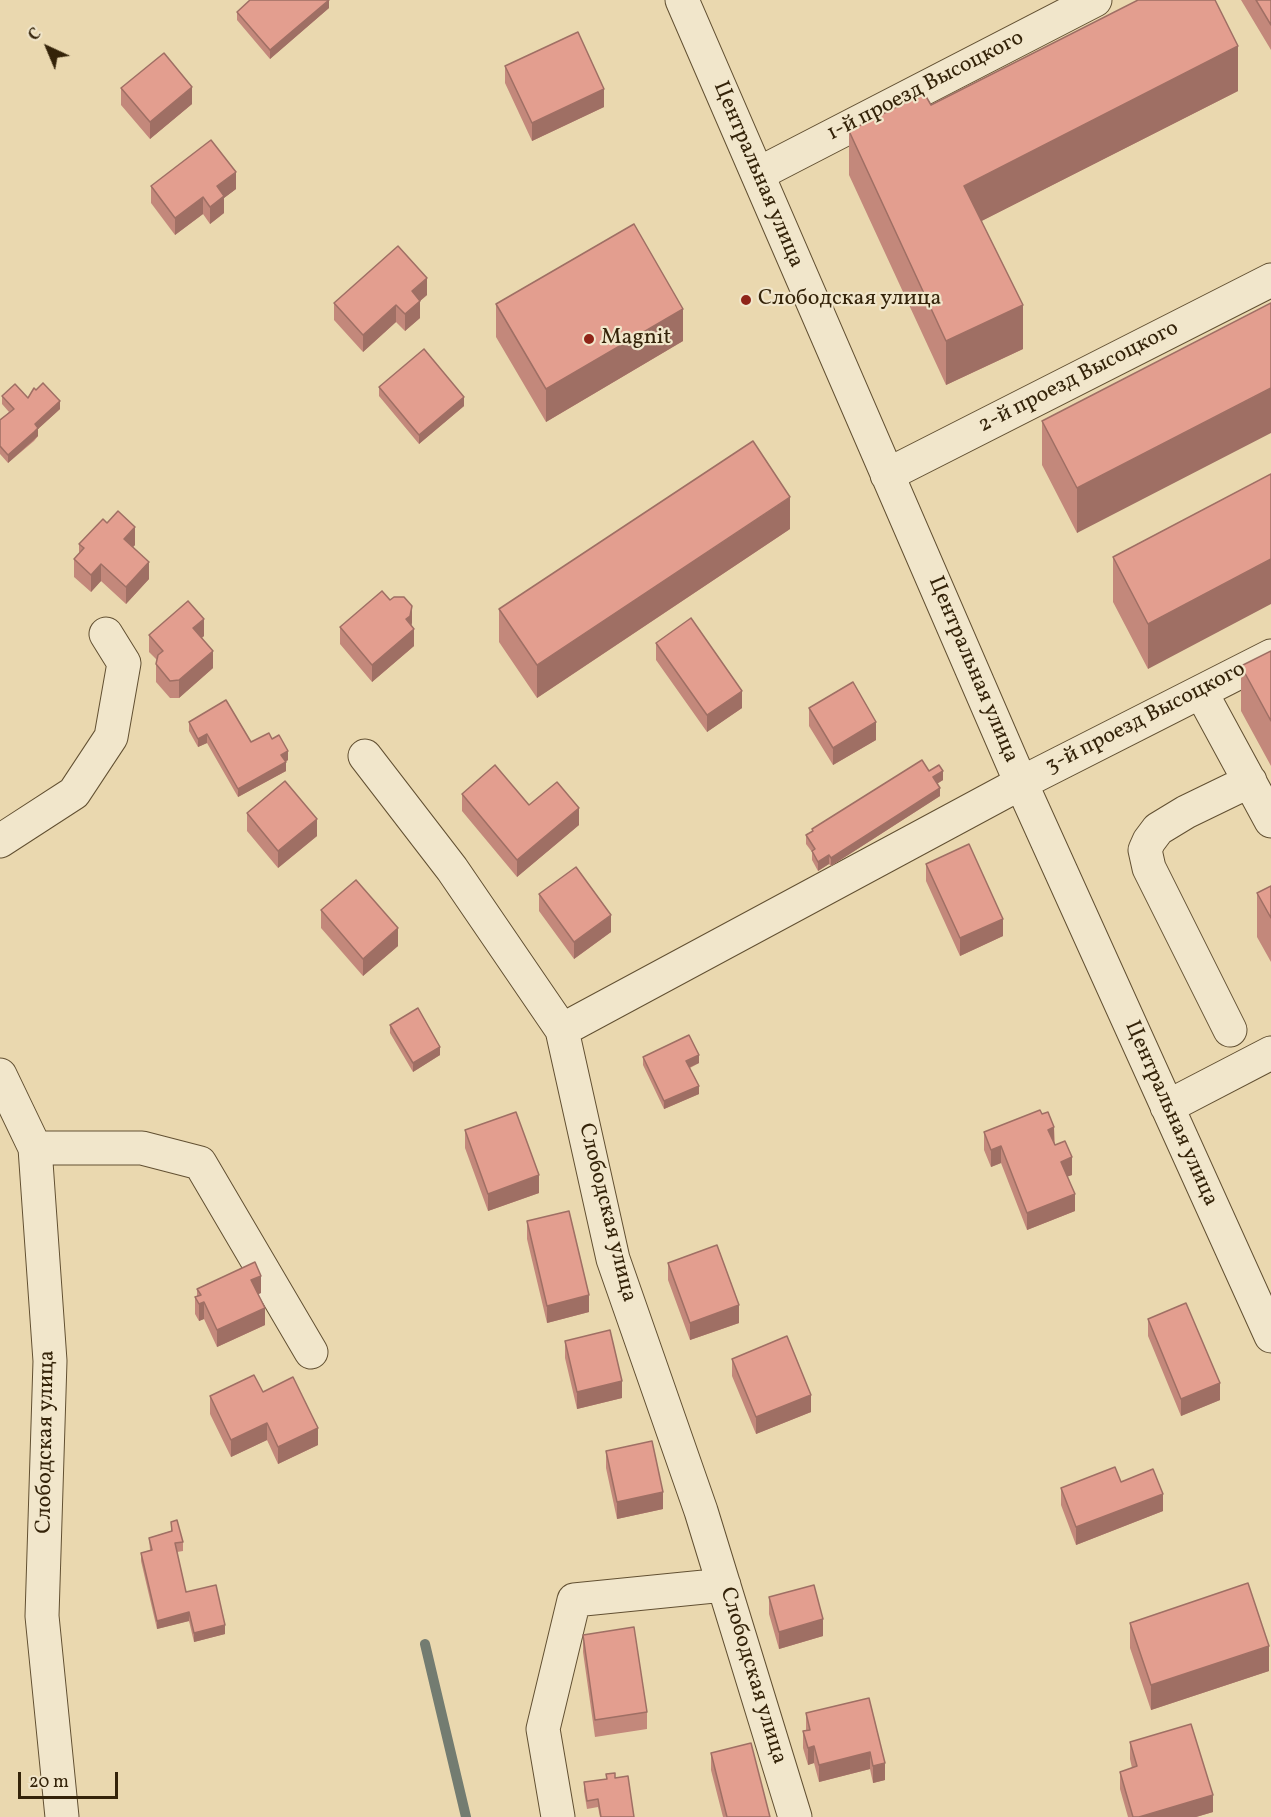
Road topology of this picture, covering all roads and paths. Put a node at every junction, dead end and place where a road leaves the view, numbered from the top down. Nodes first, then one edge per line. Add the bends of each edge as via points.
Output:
1 (681, 0) edge
2 (1095, 0) edge
3 (758, 174) junction
4 (1271, 280) edge
5 (887, 475) junction
6 (106, 634) dead end
7 (1271, 656) edge
8 (1201, 692) junction
9 (365, 756) dead end
10 (1250, 781) junction
11 (1021, 783) junction
12 (1271, 821) edge
13 (0, 841) edge
14 (562, 1030) junction
15 (1230, 1030) dead end
16 (1271, 1053) edge
17 (0, 1075) edge
18 (1167, 1107) junction
19 (35, 1148) junction
20 (1271, 1336) edge
21 (311, 1352) dead end
22 (724, 1585) junction
23 (62, 1817) edge
24 (558, 1817) edge
25 (795, 1817) edge

1 - 3 street, Центральная улица
2 - 3 street, 1-й проезд Высоцкого
3 - 5 street, Центральная улица
4 - 5 street, 2-й проезд Высоцкого
5 - 11 street, Центральная улица
6 - 13 street via 124,663 111,737 74,794
7 - 8 street, 3-й проезд Высоцкого
8 - 10 street
8 - 11 street, 3-й проезд Высоцкого
9 - 14 street, Слободская улица via 452,869
10 - 12 street
10 - 15 street via 1158,829 1145,850 1149,868
11 - 14 street, 3-й проезд Высоцкого
11 - 18 street, Центральная улица
14 - 22 street, Слободская улица via 613,1259
16 - 18 street
17 - 19 street, Слободская улица
18 - 20 street, Центральная улица
19 - 21 street via 142,1148 200,1163
19 - 23 street, Слободская улица via 50,1361 42,1616
22 - 24 street via 574,1600 543,1729
22 - 25 street, Слободская улица

